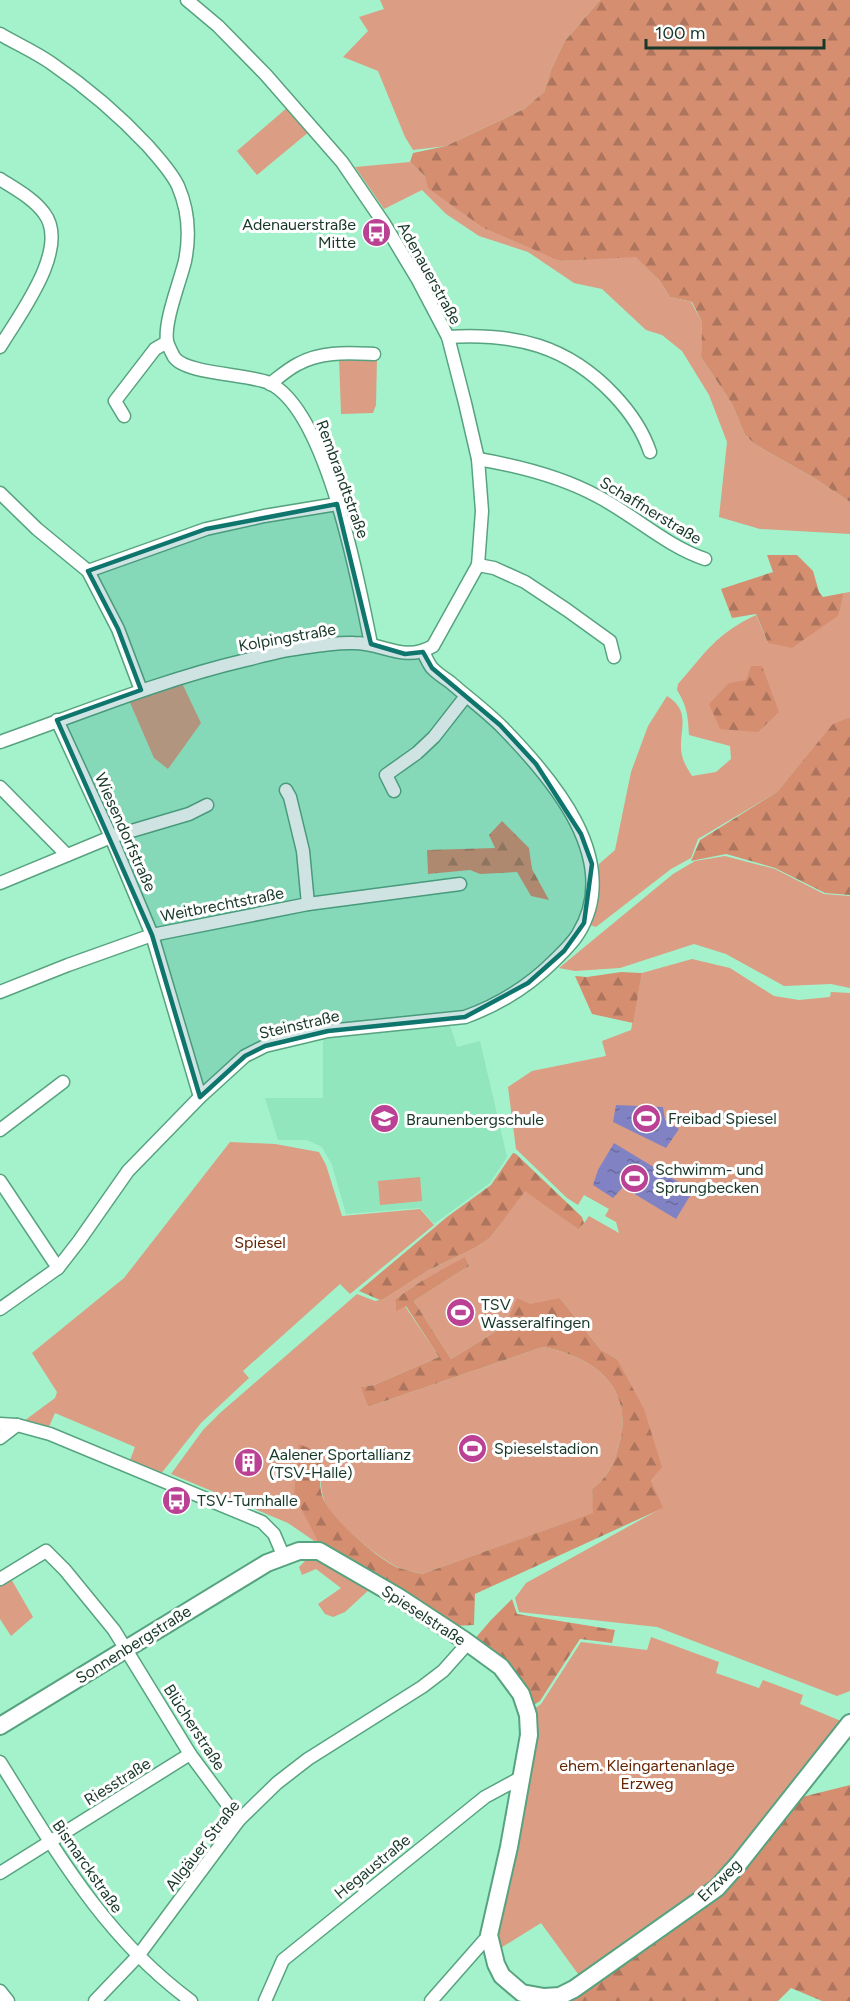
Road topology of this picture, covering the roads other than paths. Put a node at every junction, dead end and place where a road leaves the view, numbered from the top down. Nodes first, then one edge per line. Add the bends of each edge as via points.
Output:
1 (187, 0) edge
2 (0, 34) edge
3 (0, 179) edge
4 (448, 337) junction
5 (167, 342) junction
6 (0, 347) edge
7 (374, 354) dead end
8 (270, 384) junction
9 (124, 416) dead end
10 (650, 452) dead end
11 (477, 459) junction
12 (0, 493) edge
13 (337, 504) junction
14 (705, 560) dead end
15 (478, 565) junction
16 (88, 571) junction
17 (371, 644) junction
18 (423, 652) junction
19 (614, 657) dead end
20 (141, 690) junction
21 (466, 696) junction
22 (57, 720) junction
23 (0, 742) edge
24 (0, 787) edge
25 (286, 790) dead end
26 (394, 791) dead end
27 (207, 805) dead end
28 (111, 837) junction
29 (67, 855) junction
30 (3, 878) edge
31 (460, 884) dead end
32 (308, 904) junction
33 (152, 935) junction
34 (0, 992) edge
35 (63, 1082) dead end
36 (200, 1097) junction
37 (0, 1130) edge
38 (0, 1181) edge
39 (58, 1268) junction
40 (0, 1309) edge
41 (0, 1424) edge
42 (16, 1425) junction
43 (0, 1438) edge
44 (283, 1555) junction
45 (267, 1563) joint
46 (0, 1579) edge
47 (468, 1643) junction
48 (126, 1649) junction
49 (850, 1723) edge
50 (0, 1726) edge
51 (190, 1754) junction
52 (0, 1762) edge
53 (522, 1777) junction
54 (239, 1821) junction
55 (51, 1842) junction
56 (0, 1873) edge
57 (489, 1935) junction
58 (138, 1956) junction
59 (0, 1991) edge
60 (557, 1999) edge
61 (8, 2001) edge
62 (95, 2001) edge
63 (191, 2001) edge
64 (265, 2001) edge
65 (431, 2001) edge

1 - 4 street, Adenauerstraße via 266,75 342,162 413,271
2 - 5 street via 50,62 97,98 137,135 177,184 187,211 188,241
3 - 6 street via 32,200 52,228 52,250 44,273
4 - 10 street via 480,335 525,342 564,355 596,376 622,404 645,435
4 - 11 street, Adenauerstraße
5 - 8 street, Rembrandtstraße via 176,360 192,368
5 - 9 street via 155,349 115,401
7 - 8 street via 337,353 311,358
8 - 13 street, Rembrandtstraße via 294,404 312,432
11 - 14 street, Schaffnerstraße via 544,474 596,495 685,553
11 - 15 street, Adenauerstraße via 482,511
12 - 16 street
13 - 16 street via 206,529
13 - 17 street, Rembrandtstraße
15 - 18 street, Adenauerstraße via 433,646
15 - 19 street via 525,582 567,610 610,641
16 - 20 street via 118,628
17 - 18 street, Kolpingstraße via 405,654
17 - 20 street, Kolpingstraße via 353,642 292,649 199,671
18 - 21 street via 432,668
20 - 22 street, Kolpingstraße
21 - 26 street via 434,737 386,775
21 - 36 street, Steinstraße via 500,724 554,787 581,834 592,864 589,908 578,935 548,967 493,1006 465,1017 328,1031 265,1046 245,1056
22 - 23 street, Kolpingstraße
22 - 28 street, Wiesendorfstraße
24 - 29 street
25 - 32 street via 303,851
27 - 28 street
28 - 29 street
28 - 33 street, Wiesendorfstraße
29 - 30 street
31 - 32 street, Weitbrechtstraße
32 - 33 street, Weitbrechtstraße
33 - 34 street, Weitbrechtstraße
33 - 36 street, Wiesendorfstraße
35 - 37 street
36 - 39 street, Steinstraße via 128,1171
38 - 39 street
39 - 40 street, Steinstraße
41 - 42 street
42 - 43 street
42 - 44 street via 50,1434 262,1522 274,1534
44 - 45 street, Spieselstraße
44 - 47 street, Spieselstraße via 320,1551
45 - 48 street, Sonnenbergstraße
46 - 48 street, Blücherstraße via 46,1551
47 - 53 street, Spieselstraße via 501,1667 521,1694 529,1735
47 - 54 street, Allgäuer Straße via 443,1671 308,1759
48 - 50 street, Sonnenbergstraße
48 - 51 street, Blücherstraße
49 - 60 street, Erzweg via 717,1888
51 - 54 street, Blücherstraße
51 - 55 street, Riesstraße
52 - 55 street, Bismarckstraße
53 - 57 street, Spieselstraße
53 - 64 street, Hegaustraße via 485,1797 292,1952 283,1960
54 - 58 street, Allgäuer Straße
55 - 56 street, Riesstraße
55 - 58 street, Bismarckstraße via 94,1907
57 - 60 street, Spieselstraße via 502,1976 522,1993
57 - 65 street
58 - 62 street, Allgäuer Straße
58 - 63 street, Bismarckstraße
59 - 61 street

